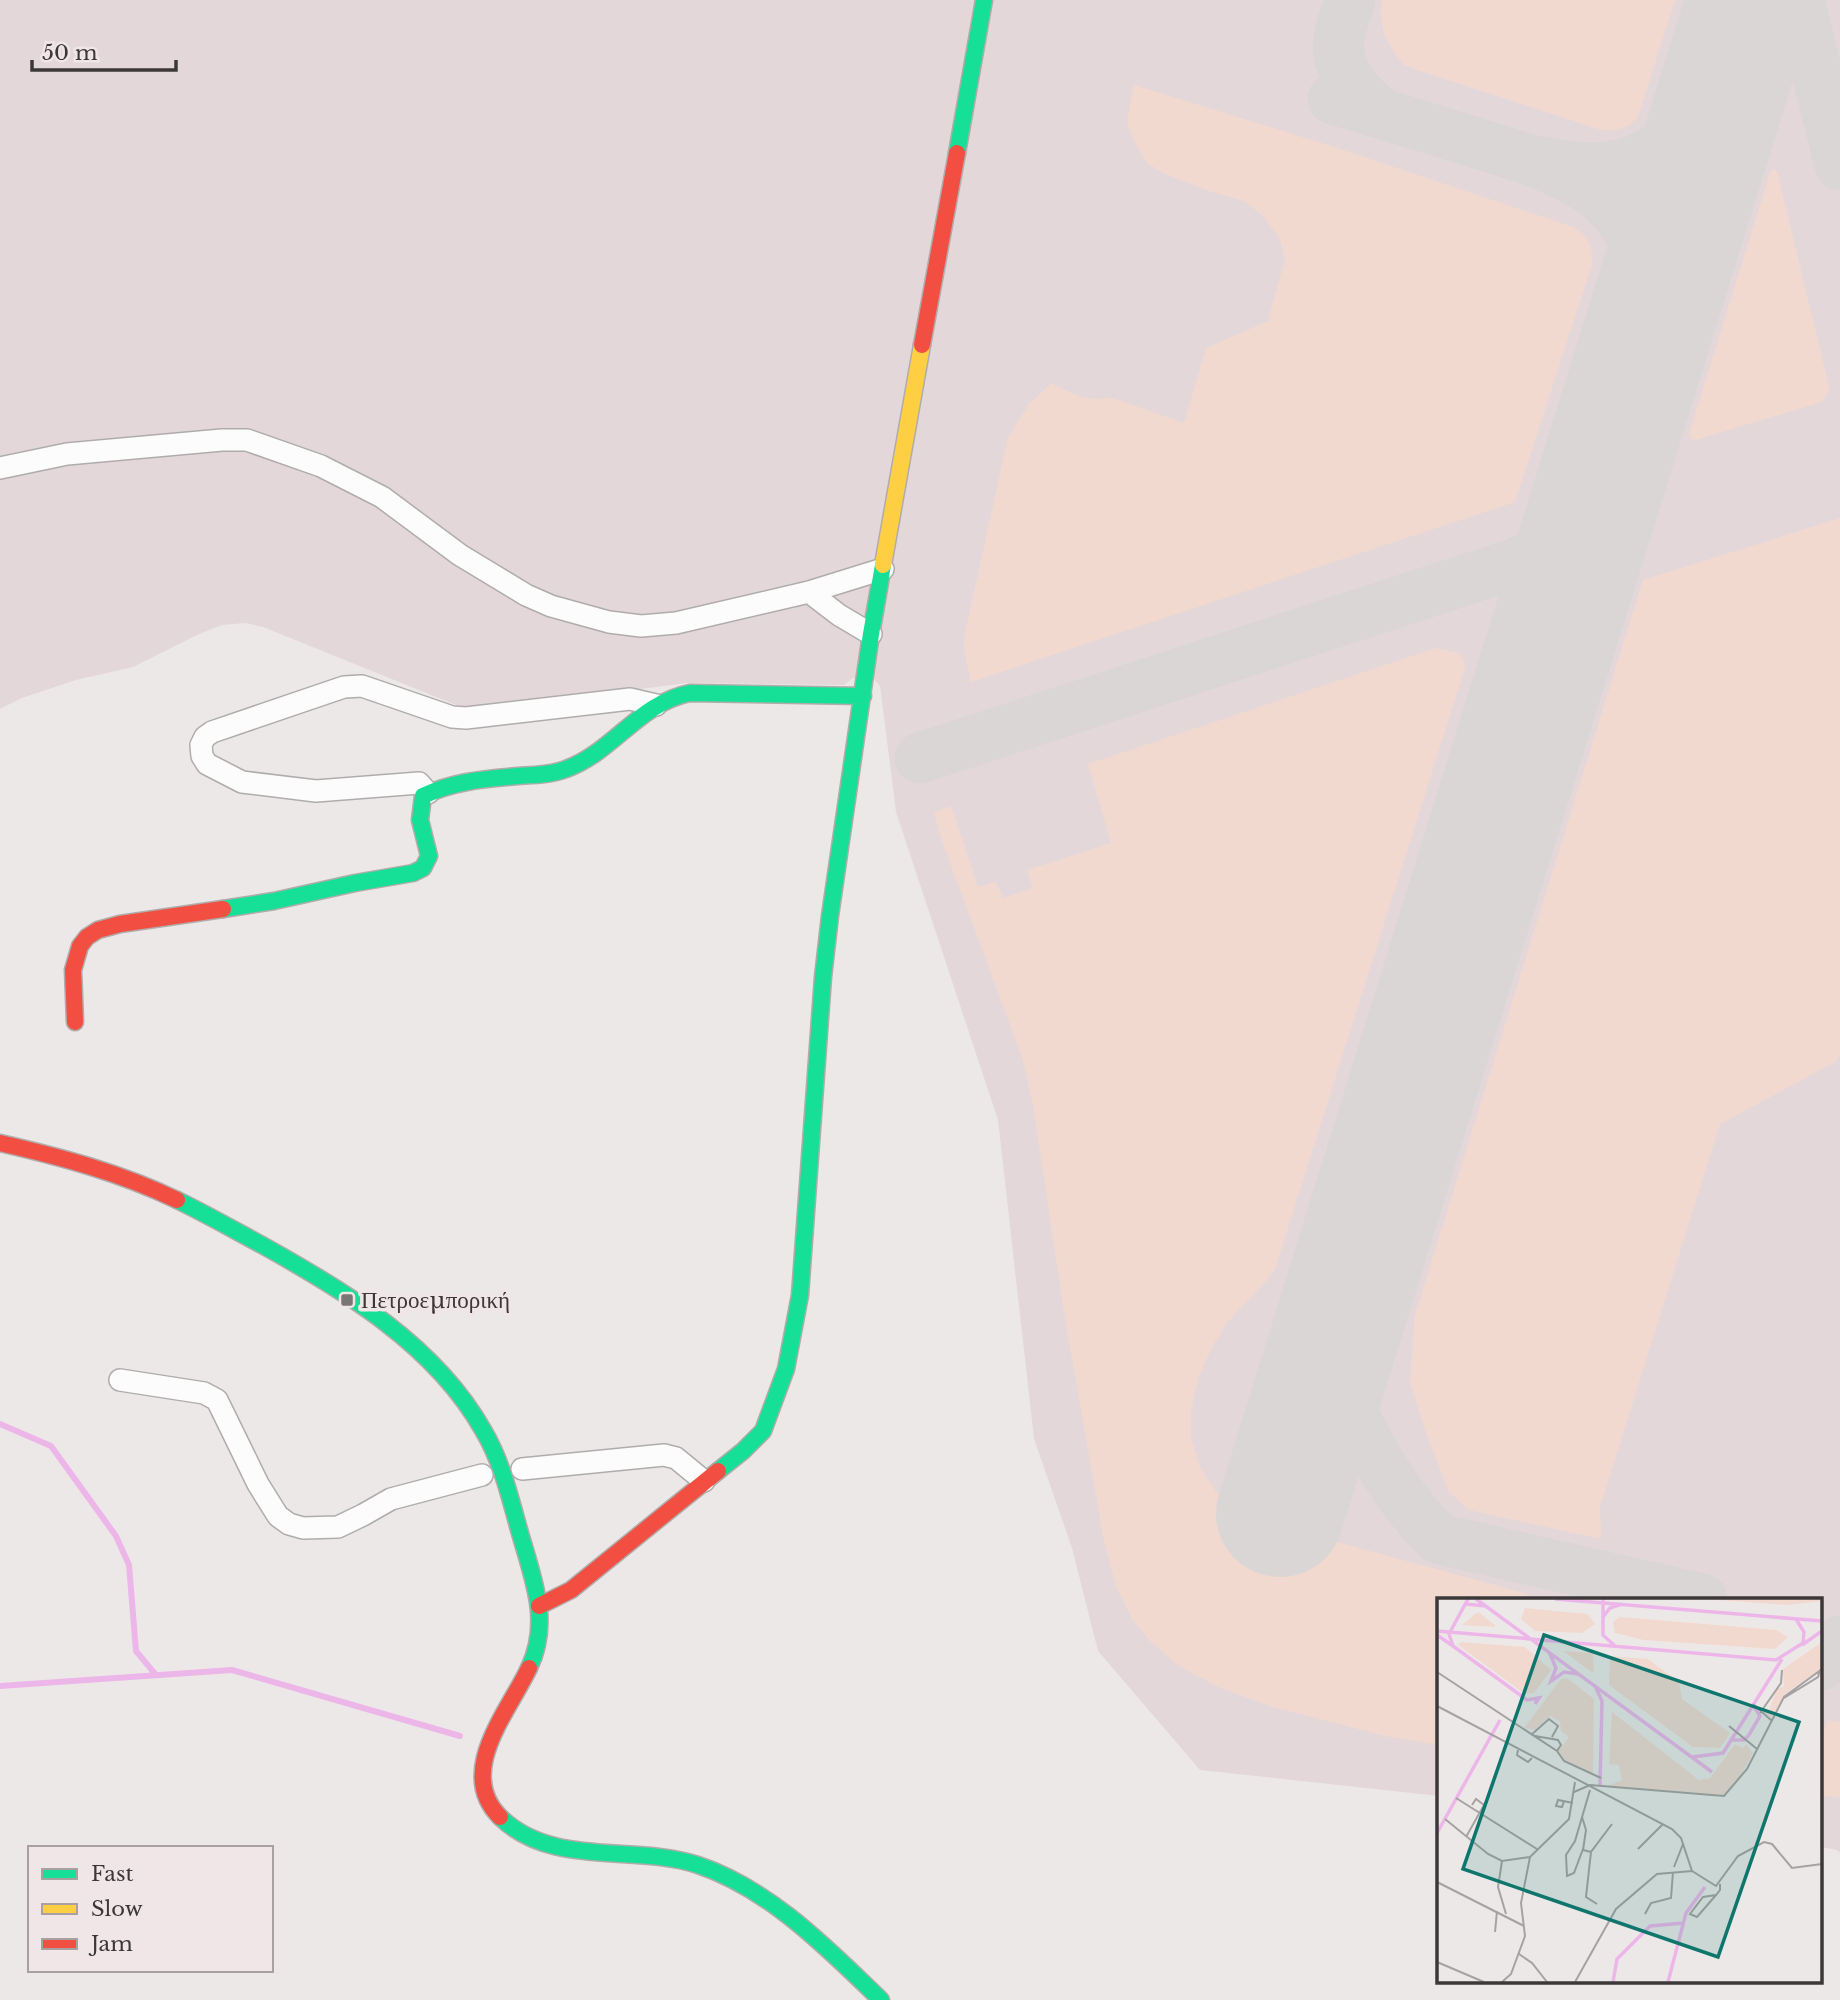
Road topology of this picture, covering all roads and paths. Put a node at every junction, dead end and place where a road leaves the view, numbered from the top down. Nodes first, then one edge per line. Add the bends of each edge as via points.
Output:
1 (984, 0) edge
2 (0, 468) edge
3 (883, 569) junction
4 (809, 592) junction
5 (871, 634) junction
6 (863, 696) junction
7 (656, 705) junction
8 (428, 793) junction
9 (75, 1022) dead end
10 (0, 1143) edge
11 (120, 1380) dead end
12 (522, 1469) dead end
13 (482, 1475) dead end
14 (704, 1481) junction
15 (539, 1606) junction
16 (881, 2000) edge

1 - 3 street
2 - 4 street via 67,454 247,440 321,467 382,497 499,580 580,616 641,626 676,623
3 - 4 street
3 - 5 street
4 - 5 street
5 - 6 street
6 - 7 street via 690,693
6 - 14 street via 823,977 800,1295 786,1369 763,1430
7 - 8 street via 571,768 461,783
7 - 8 street via 630,699 466,718 362,686 344,687 212,732 201,745 207,764 242,782 316,791 419,783
8 - 9 street via 419,810 429,856 414,873 274,901 120,923 86,937 74,963
10 - 15 street via 100,1169 187,1205 302,1267 408,1343 447,1380 485,1435 510,1501
11 - 13 street via 204,1393 217,1400 278,1516 303,1528 338,1527 391,1499
12 - 14 street via 664,1455 676,1458
14 - 15 street via 571,1590
15 - 16 street via 534,1660 482,1761 485,1794 493,1811 516,1833 546,1844 671,1858 725,1877 779,1909

